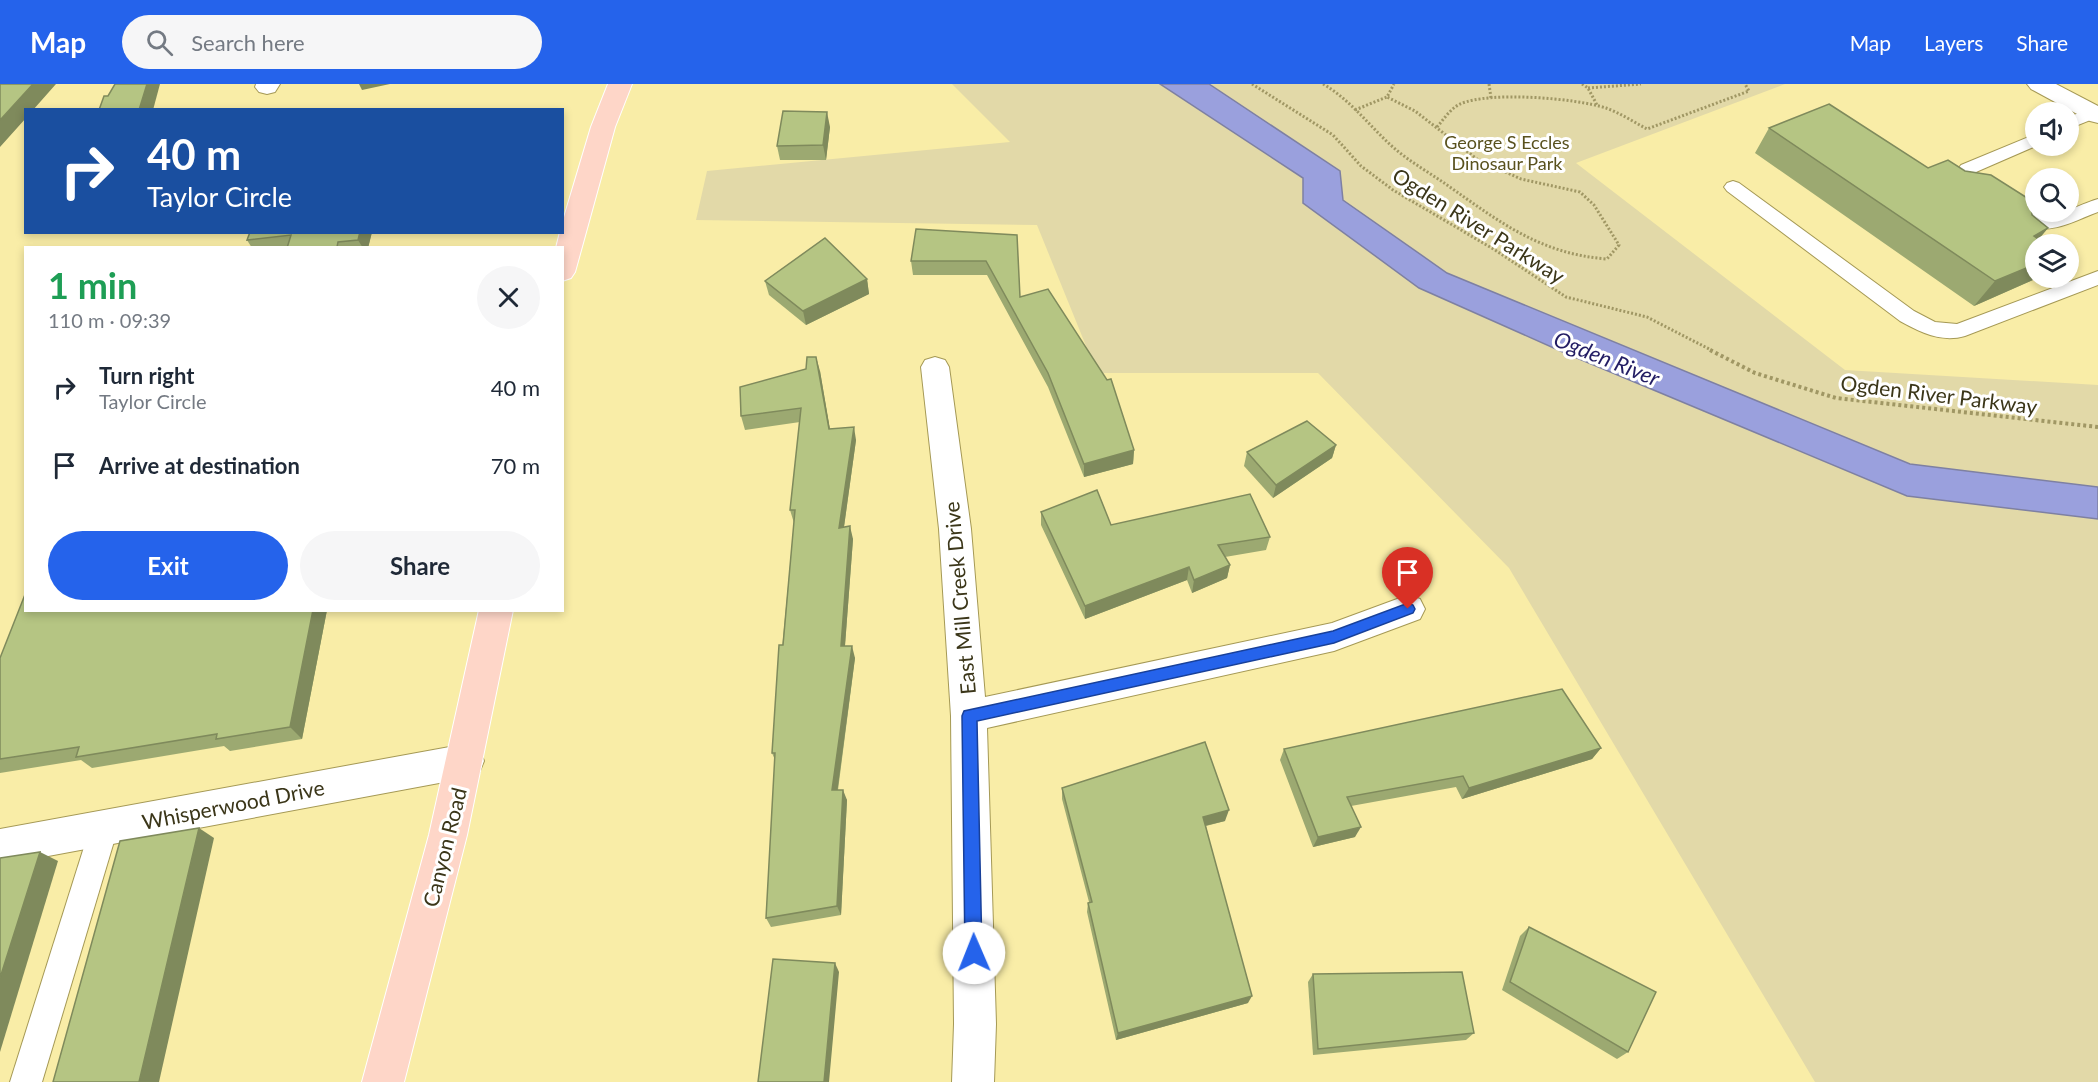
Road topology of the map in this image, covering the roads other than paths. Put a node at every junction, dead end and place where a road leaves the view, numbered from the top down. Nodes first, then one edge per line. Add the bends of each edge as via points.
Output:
1 (620, 84) edge
2 (2039, 84) edge
3 (2095, 115) edge
4 (2079, 120) edge
5 (2025, 144) edge
6 (1733, 187) dead end
7 (2098, 205) edge
8 (564, 265) edge
9 (2098, 278) edge
10 (935, 367) dead end
11 (1408, 609) dead end
12 (496, 612) edge
13 (969, 716) junction
14 (466, 761) junction
15 (104, 828) junction
16 (0, 848) edge
17 (26, 1082) edge
18 (383, 1082) edge
19 (973, 1082) edge

1 - 8 main road via 603,127
2 - 3 street
3 - 4 lane
5 - 7 lane via 1967,169 1968,177 2036,223 2052,223
6 - 9 lane via 1907,316 1931,329 1958,331
10 - 13 street, East Mill Creek Drive via 955,529
11 - 13 street via 1334,637
12 - 14 main road, Canyon Road
13 - 19 street, East Mill Creek Drive
14 - 15 street, Whisperwood Drive
14 - 18 main road, Canyon Road
15 - 16 street, Whisperwood Drive
15 - 17 lane

